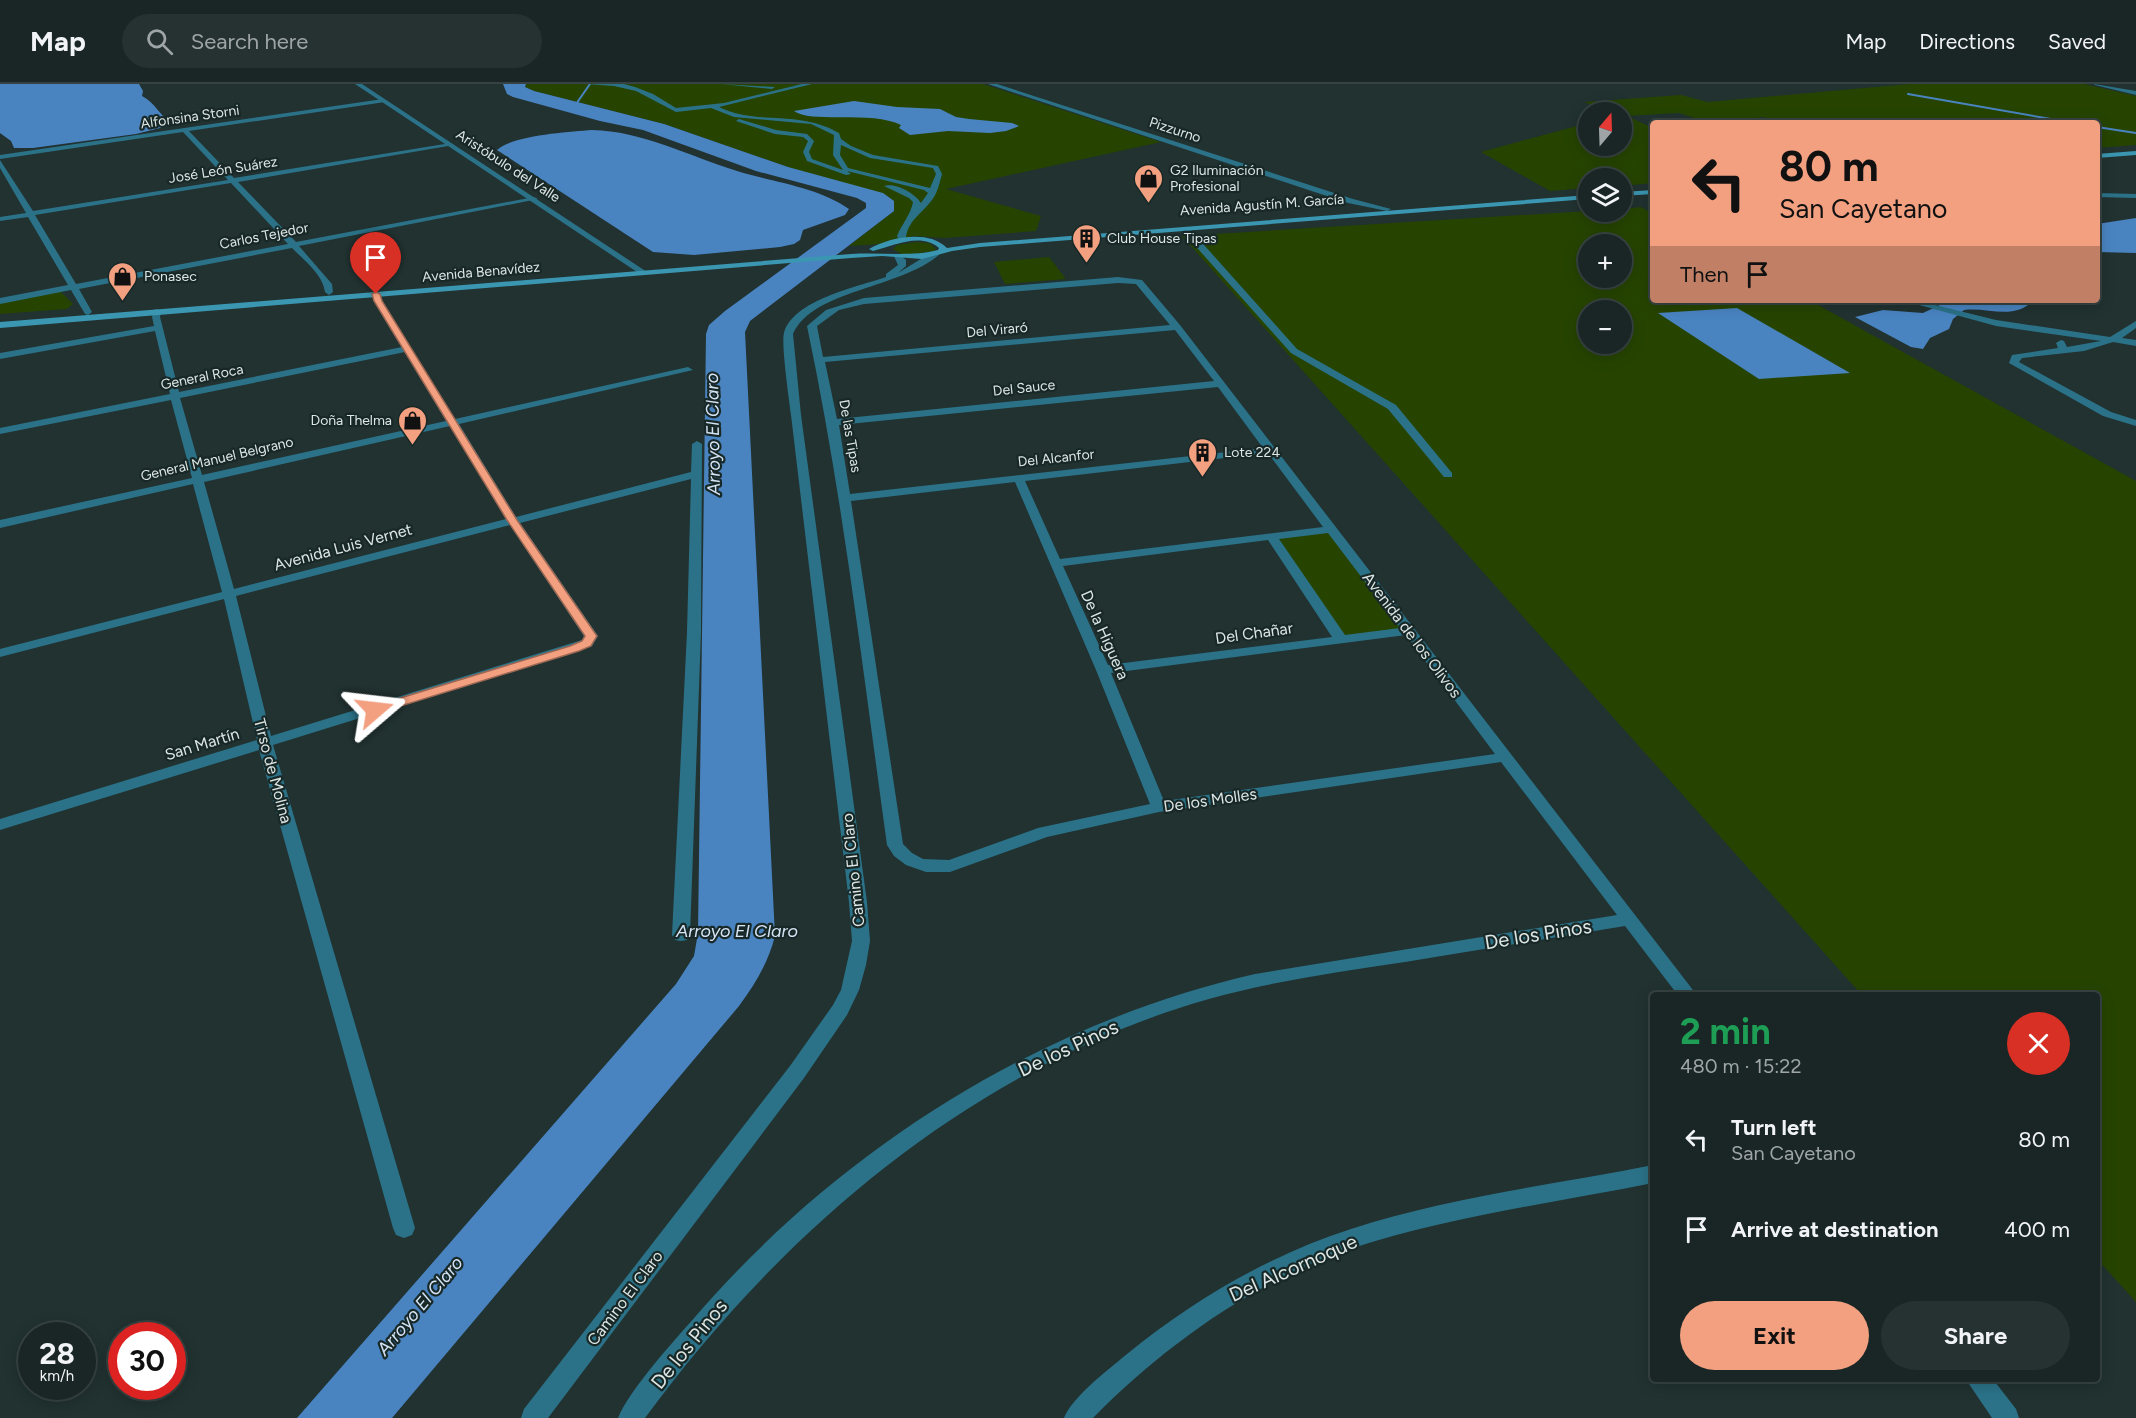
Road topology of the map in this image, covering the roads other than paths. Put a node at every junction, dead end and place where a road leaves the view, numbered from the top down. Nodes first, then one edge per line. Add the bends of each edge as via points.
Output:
1 (358, 84) edge
2 (590, 84) edge
3 (596, 84) edge
4 (616, 84) edge
5 (724, 84) edge
6 (809, 84) edge
7 (991, 84) edge
8 (2097, 84) edge
9 (787, 89) junction
10 (2136, 93) edge
11 (383, 101) junction
12 (712, 106) junction
13 (732, 115) junction
14 (792, 119) junction
15 (184, 130) junction
16 (814, 136) junction
17 (819, 143) dead end
18 (837, 144) junction
19 (451, 145) junction
20 (828, 145) dead end
21 (2136, 151) edge
22 (2100, 154) edge
23 (0, 159) edge
24 (233, 180) junction
25 (1650, 190) edge
26 (1632, 191) edge
27 (932, 192) junction
28 (2100, 195) edge
29 (1578, 196) edge
30 (1578, 196) edge
31 (2136, 196) edge
32 (534, 199) junction
33 (1351, 201) junction
34 (1387, 209) junction
35 (1344, 212) junction
36 (915, 213) junction
37 (31, 214) junction
38 (0, 219) edge
39 (1185, 229) junction
40 (903, 240) junction
41 (937, 242) junction
42 (295, 244) junction
43 (889, 245) junction
44 (939, 252) junction
45 (853, 253) junction
46 (894, 255) junction
47 (640, 269) junction
48 (884, 279) junction
49 (1134, 280) joint
50 (72, 287) junction
51 (328, 292) junction
52 (376, 294) junction
53 (0, 301) edge
54 (1916, 303) edge
55 (88, 312) junction
56 (157, 312) junction
57 (0, 319) edge
58 (2136, 324) edge
59 (0, 325) edge
60 (1177, 327) junction
61 (159, 328) junction
62 (2045, 330) junction
63 (2116, 339) junction
64 (2136, 343) edge
65 (408, 350) junction
66 (2064, 350) junction
67 (0, 356) edge
68 (820, 360) junction
69 (688, 370) dead end
70 (1218, 384) junction
71 (175, 396) junction
72 (2107, 414) junction
73 (453, 421) junction
74 (833, 423) junction
75 (2136, 423) edge
76 (0, 431) edge
77 (2136, 432) edge
78 (697, 444) dead end
79 (1270, 450) junction
80 (696, 474) junction
81 (1448, 475) dead end
82 (1018, 477) junction
83 (197, 479) junction
84 (845, 498) junction
85 (512, 520) junction
86 (0, 524) edge
87 (1332, 529) junction
88 (1272, 537) junction
89 (1055, 563) junction
90 (229, 594) junction
91 (1409, 631) junction
92 (1340, 638) junction
93 (0, 653) edge
94 (1103, 670) junction
95 (265, 744) junction
96 (1505, 757) junction
97 (1159, 807) junction
98 (0, 825) edge
99 (921, 865) joint
100 (1631, 919) junction
101 (681, 935) dead end
102 (1686, 992) edge
103 (1650, 1175) edge
104 (404, 1228) dead end
105 (1980, 1382) edge
106 (533, 1418) edge
107 (630, 1418) edge
108 (1076, 1418) edge
109 (2007, 1418) edge

1 - 11 street, Aristóbulo del Valle
2 - 3 street
3 - 4 street
4 - 12 street via 650,95 670,109
5 - 9 street
6 - 9 street
7 - 33 street, Pizzurno
8 - 10 street
9 - 12 street
11 - 15 street, Alfonsina Storni
11 - 19 street, Aristóbulo del Valle
12 - 13 street
13 - 14 street
13 - 16 street via 752,126
14 - 16 street via 816,127
14 - 18 street via 826,126 837,134
15 - 23 street, Alfonsina Storni
15 - 24 street
16 - 17 street
16 - 36 street via 806,152 809,160 901,190 917,202
18 - 20 street
18 - 27 street via 837,160 846,169
18 - 27 street via 875,158 936,167 939,174
19 - 24 street, José León Suárez
19 - 32 street, Aristóbulo del Valle
21 - 22 main road
23 - 37 street
24 - 37 street, José León Suárez
24 - 42 street
25 - 26 main road
27 - 36 street
28 - 31 street
29 - 34 main road, Avenida Agustín M. García
30 - 39 main road, Avenida Agustín M. García
32 - 42 street, Carlos Tejedor
32 - 47 street, Aristóbulo del Valle
33 - 34 street, Pizzurno
33 - 35 street via 1354,207
34 - 35 main road, Avenida Agustín M. García
35 - 41 main road, Avenida Agustín M. García
36 - 40 street via 908,220
37 - 38 street, José León Suárez
37 - 50 street
39 - 44 main road, Avenida Agustín M. García via 980,245
39 - 81 street via 1294,351 1392,407
40 - 41 main road, Avenida Agustín M. García
40 - 43 main road, Avenida Benavídez
41 - 44 main road via 943,248
42 - 50 street, Carlos Tejedor
42 - 51 street via 328,284
43 - 45 main road, Avenida Benavídez
43 - 46 main road via 887,251
44 - 46 main road, Avenida Agustín M. García via 922,257
44 - 48 street, Camino El Claro via 906,273
45 - 46 main road, Avenida Benavídez
45 - 47 main road, Avenida Benavídez
45 - 47 main road, Avenida Benavídez
46 - 48 street, Camino El Claro via 902,260 902,266
47 - 51 main road, Avenida Benavídez
47 - 52 main road, Avenida Benavídez
48 - 106 street, Camino El Claro via 810,308 794,321 789,334 858,902 861,941 850,990 797,1072
49 - 60 street, Avenida de los Olivos
49 - 68 street, De las Tipas via 853,303 827,312 812,326
50 - 53 street, Carlos Tejedor
50 - 55 street
51 - 55 main road, Avenida Benavídez
52 - 56 main road, Avenida Benavídez
52 - 65 street
54 - 62 street
55 - 57 main road, Avenida Benavídez
56 - 59 main road, Avenida Benavídez
56 - 61 street, Tirso de Molina
58 - 63 street
60 - 68 street, Del Viraró
60 - 70 street, Avenida de los Olivos
61 - 67 street
61 - 71 street, Tirso de Molina
62 - 63 street
62 - 66 street via 2055,336
63 - 64 street
63 - 66 street via 2100,346
65 - 71 street, General Roca
65 - 73 street
66 - 72 street via 2021,355 2013,363
68 - 74 street, De las Tipas
69 - 73 street, General Manuel Belgrano
70 - 74 street, Del Sauce
70 - 79 street, Avenida de los Olivos
71 - 76 street, General Roca
71 - 83 street, Tirso de Molina
72 - 75 street
72 - 77 street via 2118,428
73 - 83 street, General Manuel Belgrano
73 - 85 street
74 - 84 street, De las Tipas
78 - 80 street
79 - 82 street, Del Alcanfor
79 - 87 street, Avenida de los Olivos
80 - 85 street, Avenida Luis Vernet
80 - 101 street via 694,633
82 - 84 street, Del Alcanfor
82 - 89 street, De la Higuera
83 - 86 street, General Manuel Belgrano
83 - 90 street, Tirso de Molina
84 - 99 street, De las Tipas via 895,845 909,860
85 - 90 street, Avenida Luis Vernet
85 - 95 street, San Martín via 591,636 587,644
87 - 88 street
87 - 91 street, Avenida de los Olivos
88 - 89 street
88 - 92 street
89 - 94 street, De la Higuera
90 - 93 street, Avenida Luis Vernet
90 - 95 street, Tirso de Molina
91 - 92 street, Del Chañar
91 - 96 street, Avenida de los Olivos
92 - 94 street, Del Chañar
94 - 97 street, De la Higuera
95 - 98 street, San Martín
95 - 104 street, Tirso de Molina
96 - 97 street, De los Molles
96 - 100 street, Avenida de los Olivos
97 - 99 street, De los Molles via 1044,832 950,866
100 - 102 street, Avenida de los Olivos
100 - 107 street, De los Pinos via 1321,968 1206,993 1155,1009 1054,1052 945,1114 831,1197 722,1302
103 - 108 street, Del Alcornoque via 1417,1222 1358,1237 1314,1254 1206,1309 1108,1384
105 - 109 street

